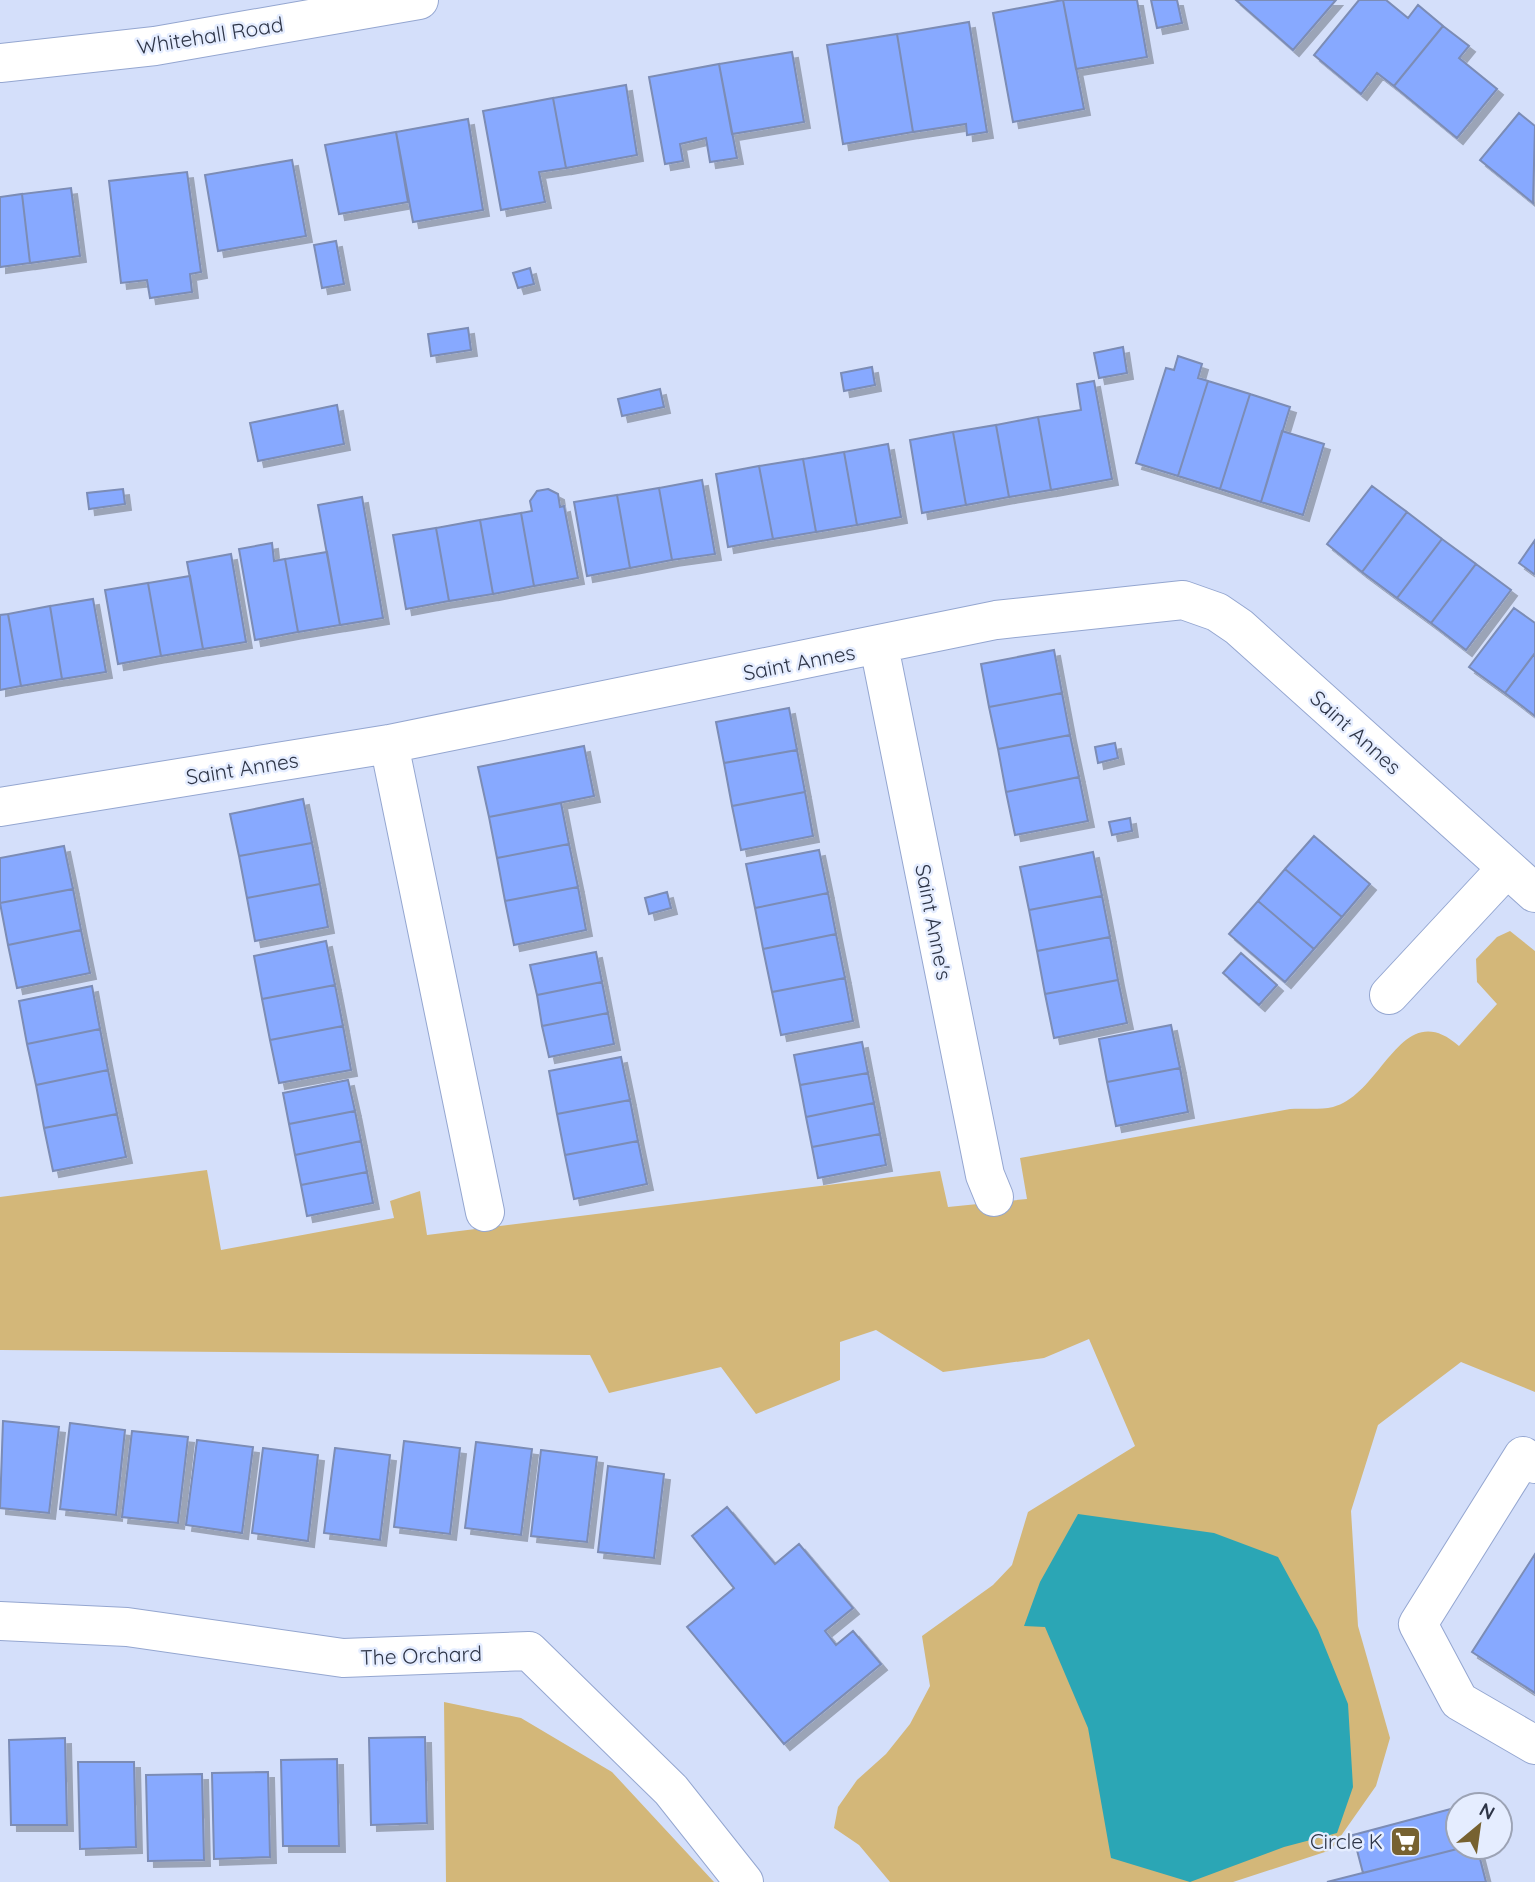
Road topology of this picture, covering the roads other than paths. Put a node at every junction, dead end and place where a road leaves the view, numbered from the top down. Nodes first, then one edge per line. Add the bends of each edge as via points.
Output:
1 (419, 0) edge
2 (0, 63) edge
3 (879, 646) junction
4 (389, 744) junction
5 (0, 807) edge
6 (1506, 869) junction
7 (1535, 893) edge
8 (1389, 995) dead end
9 (994, 1197) dead end
10 (485, 1212) dead end
11 (1535, 1464) edge
12 (0, 1621) edge
13 (1535, 1745) edge
14 (744, 1882) edge

1 - 2 street, Whitehall Road via 155,46
3 - 4 street, Saint Annes
3 - 6 street, Saint Annes via 996,620 1183,600 1217,612
3 - 9 street, Saint Anne's via 985,1175
4 - 5 street, Saint Annes
4 - 10 street
6 - 7 street, Saint Annes
6 - 8 street
11 - 13 street via 1523,1456 1418,1624 1459,1700
12 - 14 street, The Orchard via 127,1627 343,1658 529,1651 671,1790

